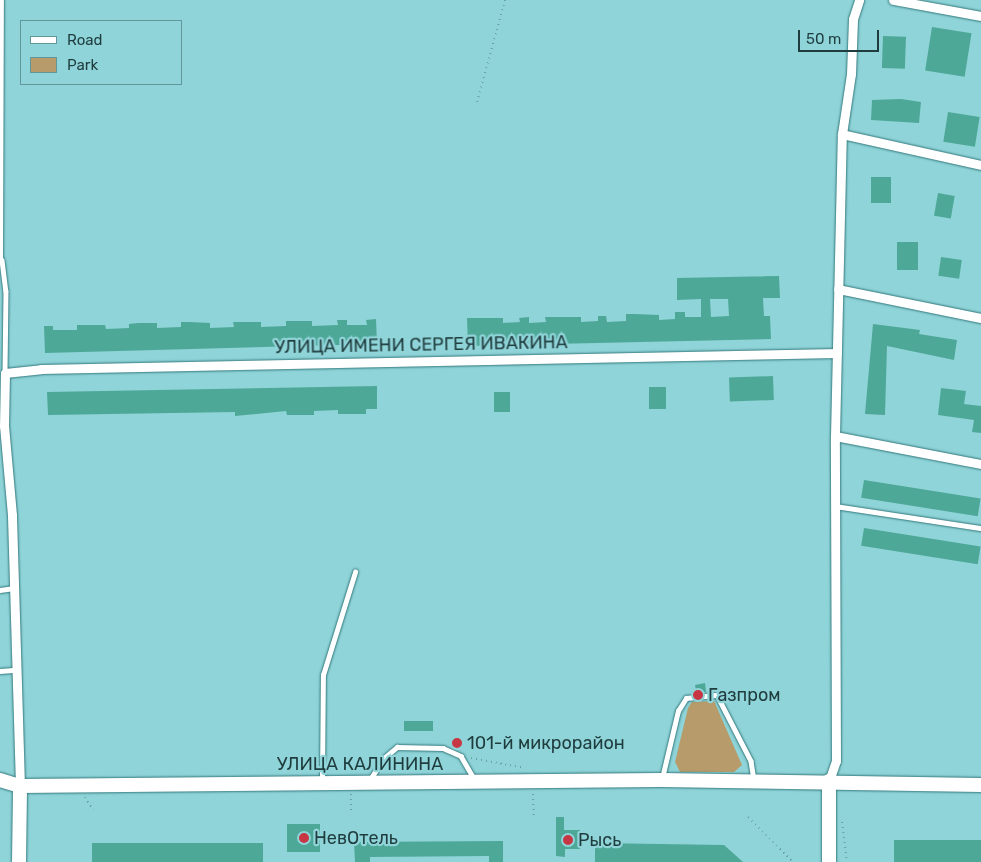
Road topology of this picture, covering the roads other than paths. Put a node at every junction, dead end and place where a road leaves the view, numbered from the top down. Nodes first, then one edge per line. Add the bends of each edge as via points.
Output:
1 (1, 0) edge
2 (860, 0) edge
3 (893, 0) edge
4 (981, 16) edge
5 (0, 71) edge
6 (842, 134) junction
7 (981, 165) edge
8 (1, 260) edge
9 (838, 290) junction
10 (981, 318) edge
11 (837, 353) junction
12 (5, 373) junction
13 (2, 425) edge
14 (835, 436) junction
15 (981, 464) edge
16 (835, 506) junction
17 (981, 528) edge
18 (355, 572) dead end
19 (14, 588) junction
20 (0, 590) edge
21 (16, 670) junction
22 (0, 671) edge
23 (0, 780) edge
24 (661, 780) junction
25 (754, 780) junction
26 (829, 781) junction
27 (322, 782) junction
28 (369, 782) junction
29 (477, 783) junction
30 (981, 785) edge
31 (20, 786) junction
32 (19, 862) edge
33 (830, 862) edge

1 - 5 lane
2 - 6 street via 853,19 851,74
3 - 4 street
5 - 8 lane
6 - 7 street
6 - 9 street
8 - 12 lane via 6,290
9 - 10 street
9 - 11 street
11 - 12 street, УЛИЦА ИМЕНИ СЕРГЕЯ ИВАКИНА via 61,368
11 - 14 street
12 - 13 street
13 - 19 street
14 - 15 street
14 - 16 street
16 - 17 lane
16 - 26 street via 836,761
18 - 27 lane via 323,675
19 - 20 lane
19 - 21 street
21 - 22 lane
21 - 31 street
23 - 31 main road, УЛИЦА КАЛИНИНА
24 - 25 main road, УЛИЦА КАЛИНИНА
24 - 25 lane via 678,711 686,698 716,695 751,761
24 - 29 main road, УЛИЦА КАЛИНИНА
25 - 26 main road, УЛИЦА КАЛИНИНА
26 - 30 main road, УЛИЦА КАЛИНИНА
26 - 33 main road
27 - 28 main road, УЛИЦА КАЛИНИНА
27 - 31 main road, УЛИЦА КАЛИНИНА
28 - 29 main road, УЛИЦА КАЛИНИНА
28 - 29 lane via 384,758 397,748 443,748 461,756
31 - 32 main road

